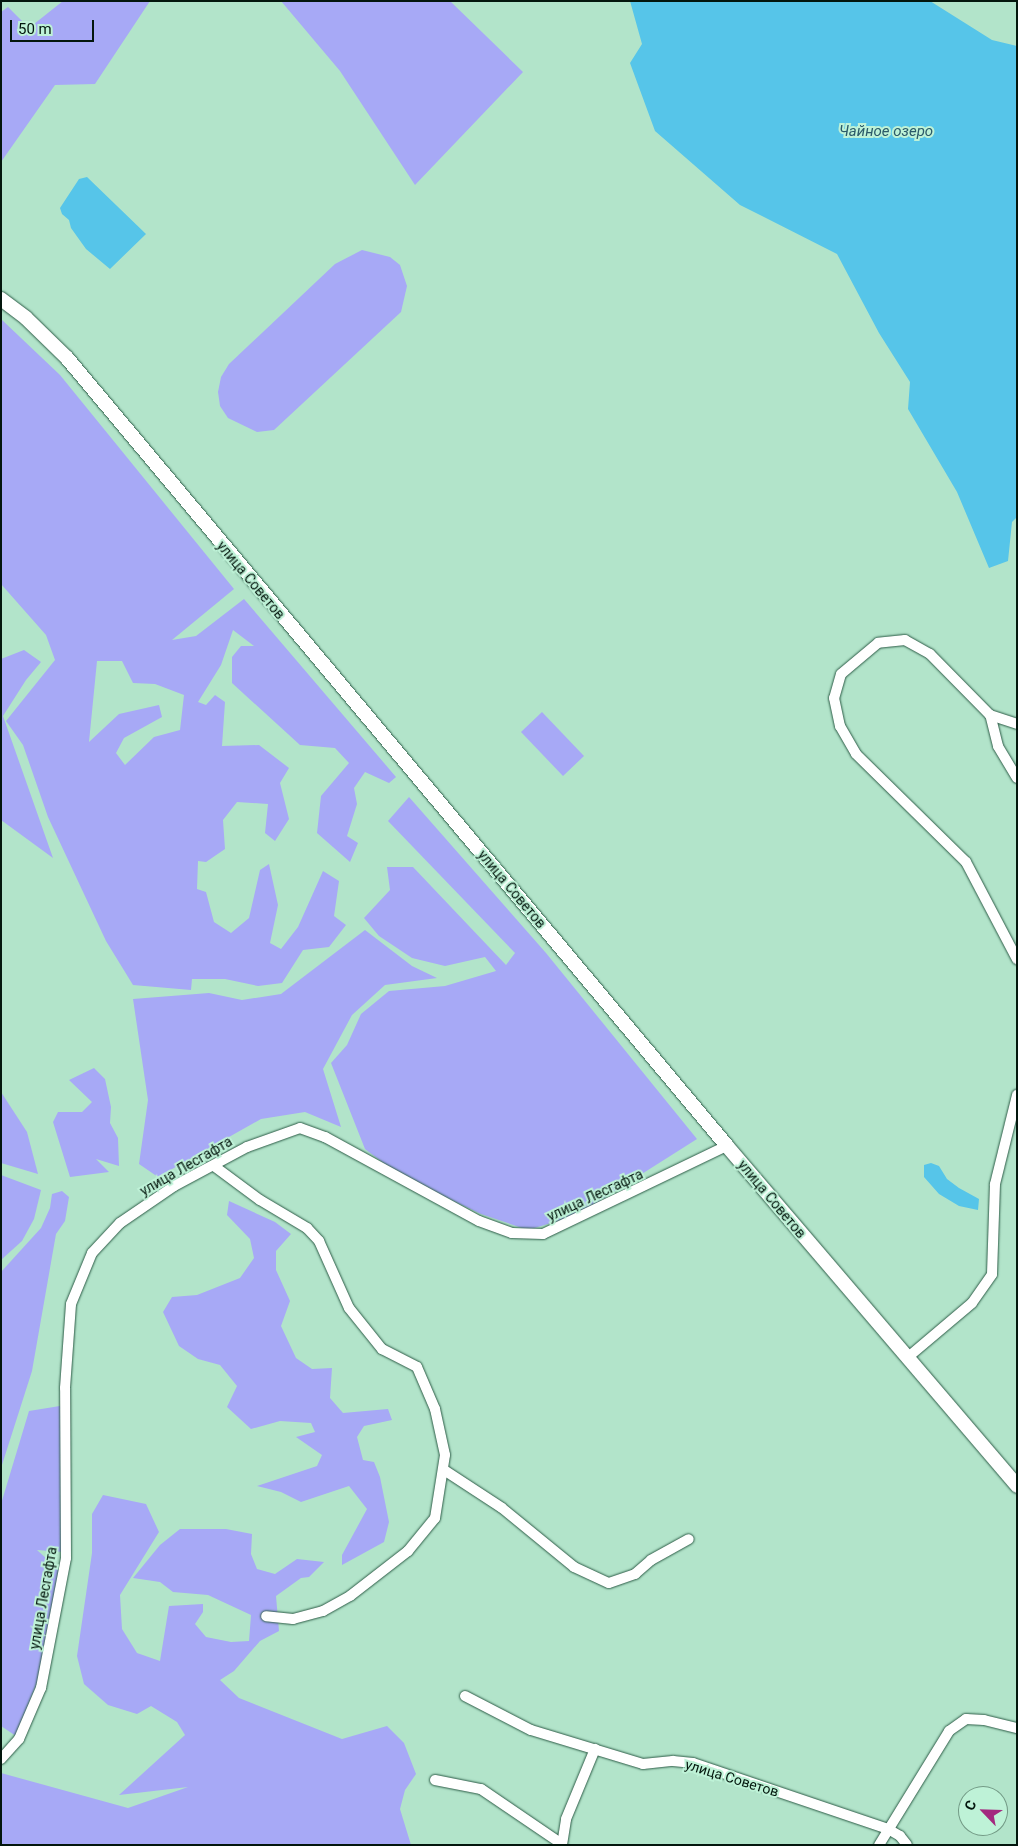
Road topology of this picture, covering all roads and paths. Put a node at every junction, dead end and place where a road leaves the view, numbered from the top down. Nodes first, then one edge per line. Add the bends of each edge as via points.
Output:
1 (1, 299) edge
2 (990, 715) junction
3 (1017, 724) edge
4 (1017, 778) edge
5 (1017, 960) edge
6 (1017, 1095) edge
7 (728, 1146) junction
8 (214, 1166) junction
9 (907, 1358) junction
10 (444, 1470) junction
11 (1017, 1486) edge
12 (689, 1540) dead end
13 (266, 1616) dead end
14 (465, 1696) dead end
15 (1017, 1728) edge
16 (595, 1749) junction
17 (1, 1759) edge
18 (435, 1780) dead end
19 (888, 1829) junction
20 (562, 1845) edge
21 (879, 1845) edge
22 (907, 1845) edge

1 - 7 main road, улица Советов via 67,358
2 - 3 street
2 - 4 street via 998,746
2 - 5 street via 930,654 904,640 878,644 855,660 841,674 834,698 840,726 856,754 966,862
6 - 9 street via 995,1184 992,1274 972,1303
7 - 8 street, улица Лесгафта via 711,1157 543,1234 512,1233 479,1221 325,1138 300,1128 247,1147
7 - 9 main road, улица Советов
8 - 10 street via 260,1200 307,1228 319,1240 349,1308 382,1348 417,1367 435,1409 445,1455
8 - 17 street, улица Лесгафта via 174,1186 120,1223 92,1254 71,1304 65,1388 66,1558 41,1688 19,1739
9 - 11 main road, улица Советов
10 - 12 street via 502,1508 574,1567 609,1583 635,1574 651,1560
10 - 13 street via 435,1518 408,1551 350,1596 322,1611 293,1619
14 - 16 street, улица Советов via 510,1722
15 - 19 street via 966,1719 949,1731
16 - 19 street, улица Советов via 643,1764 693,1763
16 - 20 street via 566,1819
18 - 20 street via 481,1790
19 - 21 street
19 - 22 street, улица Советов

